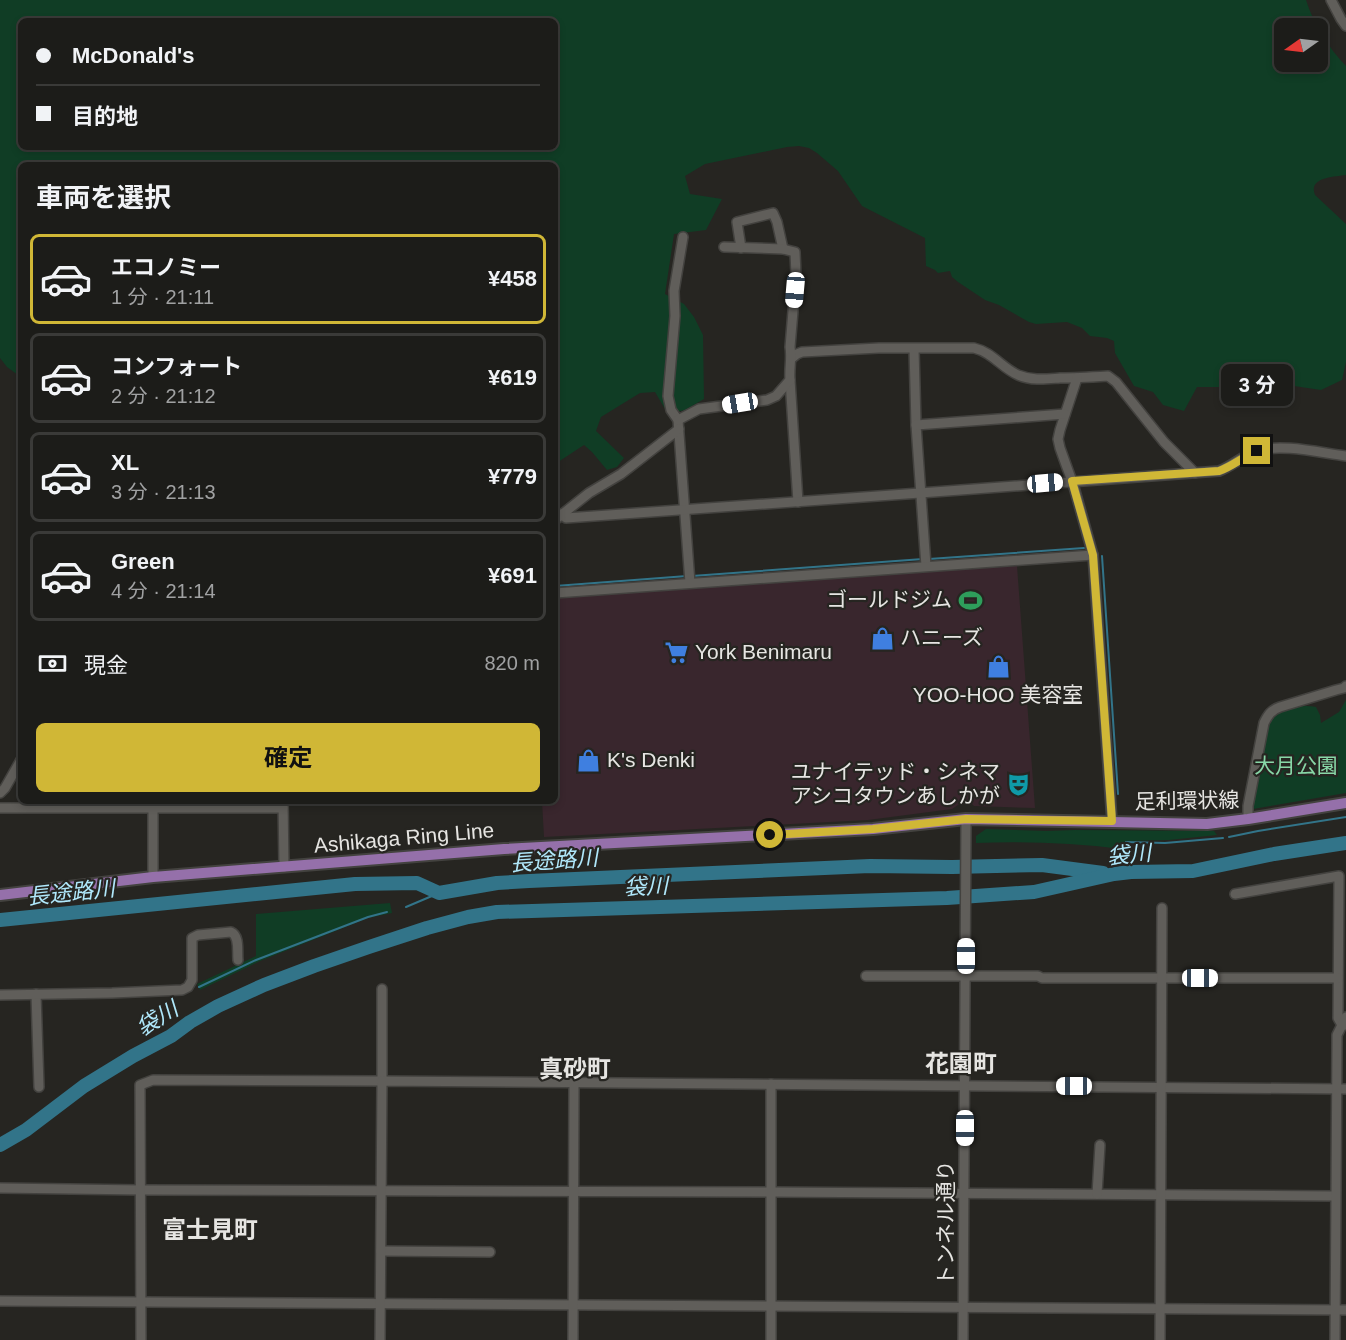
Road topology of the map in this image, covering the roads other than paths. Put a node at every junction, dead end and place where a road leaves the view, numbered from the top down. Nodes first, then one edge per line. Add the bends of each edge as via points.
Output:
1 (1331, 0) edge
2 (1346, 26) edge
3 (683, 237) dead end
4 (724, 247) dead end
5 (741, 248) junction
6 (783, 249) junction
7 (914, 349) junction
8 (792, 358) junction
9 (1077, 378) junction
10 (790, 380) junction
11 (1065, 414) junction
12 (678, 425) junction
13 (916, 425) junction
14 (1346, 456) edge
15 (1195, 473) junction
16 (1072, 481) junction
17 (920, 494) junction
18 (798, 502) junction
19 (684, 510) junction
20 (558, 517) edge
21 (1093, 555) junction
22 (926, 566) junction
23 (690, 583) junction
24 (558, 593) edge
25 (1346, 686) edge
26 (18, 765) edge
27 (0, 793) edge
28 (1346, 803) edge
29 (283, 804) edge
30 (153, 805) edge
31 (0, 808) edge
32 (966, 819) junction
33 (1248, 819) junction
34 (1112, 821) junction
35 (284, 867) junction
36 (153, 877) junction
37 (1235, 894) dead end
38 (0, 895) edge
39 (1162, 908) dead end
40 (238, 960) dead end
41 (966, 975) junction
42 (866, 976) dead end
43 (1162, 977) junction
44 (1338, 978) junction
45 (382, 989) dead end
46 (36, 994) junction
47 (0, 995) edge
48 (1345, 1022) edge
49 (382, 1081) junction
50 (574, 1083) junction
51 (771, 1084) junction
52 (965, 1085) junction
53 (39, 1087) dead end
54 (1161, 1087) junction
55 (1341, 1089) edge
56 (1100, 1145) dead end
57 (0, 1188) edge
58 (141, 1190) junction
59 (381, 1191) junction
60 (574, 1192) junction
61 (772, 1192) junction
62 (964, 1193) junction
63 (1346, 1193) edge
64 (1097, 1194) junction
65 (1161, 1195) junction
66 (1335, 1195) junction
67 (381, 1251) junction
68 (490, 1252) dead end
69 (0, 1301) edge
70 (140, 1302) junction
71 (381, 1304) junction
72 (573, 1305) junction
73 (771, 1306) junction
74 (964, 1307) junction
75 (1161, 1309) junction
76 (1335, 1310) junction
77 (1346, 1310) edge
78 (141, 1340) edge
79 (380, 1340) edge
80 (573, 1340) edge
81 (771, 1340) edge
82 (963, 1340) edge
83 (1160, 1340) edge
84 (1335, 1340) edge

1 - 2 street
3 - 12 street via 674,291 668,396
4 - 5 street
5 - 6 street
5 - 6 street via 737,222 773,213
6 - 8 street via 796,255
7 - 8 street via 802,352
7 - 9 street via 978,349 1025,377
7 - 13 street
8 - 10 street
9 - 11 street
9 - 15 street via 1108,376 1114,380 1164,442
10 - 12 street via 776,396 699,409
10 - 18 street
11 - 13 street
11 - 16 street via 1058,439
12 - 19 street
12 - 20 street via 621,474
13 - 17 street
14 - 15 street via 1273,448 1257,451 1219,471
15 - 16 street
16 - 17 street
16 - 21 street
17 - 18 street
17 - 22 street
18 - 19 street
19 - 20 street
19 - 23 street
21 - 22 street
21 - 34 street
22 - 23 street
23 - 24 street
25 - 33 street via 1274,709 1268,715
26 - 27 street
28 - 33 main road, 足利環状線
29 - 30 street
29 - 35 street
30 - 31 street
30 - 36 street
32 - 34 main road, 足利環状線
32 - 35 main road, 足利環状線 via 873,829 504,849
32 - 41 street, トンネル通り
33 - 34 main road, 足利環状線 via 1207,824
35 - 36 main road
36 - 38 main road
37 - 44 street via 1339,876
39 - 43 street
40 - 46 street via 234,933 198,935 192,938 192,980 182,990
41 - 42 street
41 - 43 street
41 - 52 street, トンネル通り
43 - 44 street
43 - 54 street
44 - 48 street via 1338,1018
45 - 49 street
46 - 47 street
46 - 53 street
48 - 55 street via 1337,1035
49 - 50 street
49 - 58 street via 153,1080 140,1086
49 - 59 street
50 - 51 street
50 - 60 street
51 - 52 street
51 - 61 street
52 - 54 street
52 - 62 street, トンネル通り
54 - 55 street
54 - 65 street
55 - 66 street
56 - 64 street
57 - 58 street
58 - 59 street
58 - 70 street
59 - 60 street
59 - 67 street
60 - 61 street
60 - 72 street
61 - 62 street
61 - 73 street
62 - 64 street
62 - 74 street, トンネル通り
63 - 66 street
64 - 65 street
65 - 66 street
65 - 75 street
66 - 76 street
67 - 68 street
67 - 71 street
69 - 70 street
70 - 71 street
70 - 78 street
71 - 72 street
71 - 79 street
72 - 73 street
72 - 80 street
73 - 74 street
73 - 81 street
74 - 75 street
74 - 82 street, トンネル通り
75 - 76 street
75 - 83 street
76 - 77 street
76 - 84 street

